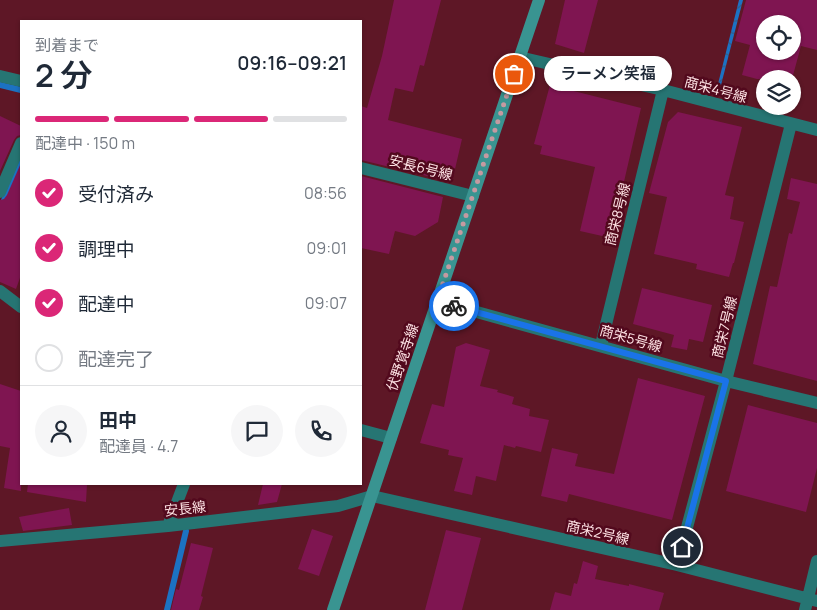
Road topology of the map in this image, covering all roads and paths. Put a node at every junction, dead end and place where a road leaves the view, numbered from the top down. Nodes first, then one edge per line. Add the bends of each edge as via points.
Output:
1 (539, 0) edge
2 (520, 57) junction
3 (0, 76) edge
4 (20, 81) edge
5 (663, 90) junction
6 (791, 124) junction
7 (817, 130) edge
8 (20, 145) edge
9 (362, 168) edge
10 (0, 192) edge
11 (473, 196) junction
12 (0, 291) edge
13 (437, 301) junction
14 (20, 306) edge
15 (601, 345) junction
16 (726, 381) junction
17 (817, 403) edge
18 (362, 430) edge
19 (391, 438) junction
20 (184, 485) edge
21 (372, 496) junction
22 (168, 526) junction
23 (0, 541) edge
24 (817, 561) edge
25 (677, 565) junction
26 (810, 603) edge
27 (333, 610) edge

1 - 2 main road, 伏野覚寺線
2 - 5 street, 商栄4号線
2 - 11 main road, 伏野覚寺線
3 - 4 street
5 - 6 street, 商栄4号線
5 - 15 street, 商栄8号線
6 - 7 street, 商栄4号線
6 - 16 street, 商栄7号線
8 - 10 street
9 - 11 street, 安長6号線
11 - 13 main road, 伏野覚寺線
12 - 14 street
13 - 15 street, 商栄5号線
13 - 19 main road, 伏野覚寺線
15 - 16 street, 商栄5号線
16 - 17 street, 商栄5号線
16 - 25 street, 商栄7号線
18 - 19 street
19 - 21 main road, 伏野覚寺線
20 - 22 street
21 - 22 street, 安長線 via 338,506
21 - 25 street, 商栄2号線
21 - 27 main road, 伏野覚寺線
22 - 23 street, 安長線
24 - 26 street
25 - 26 street, 商栄2号線

